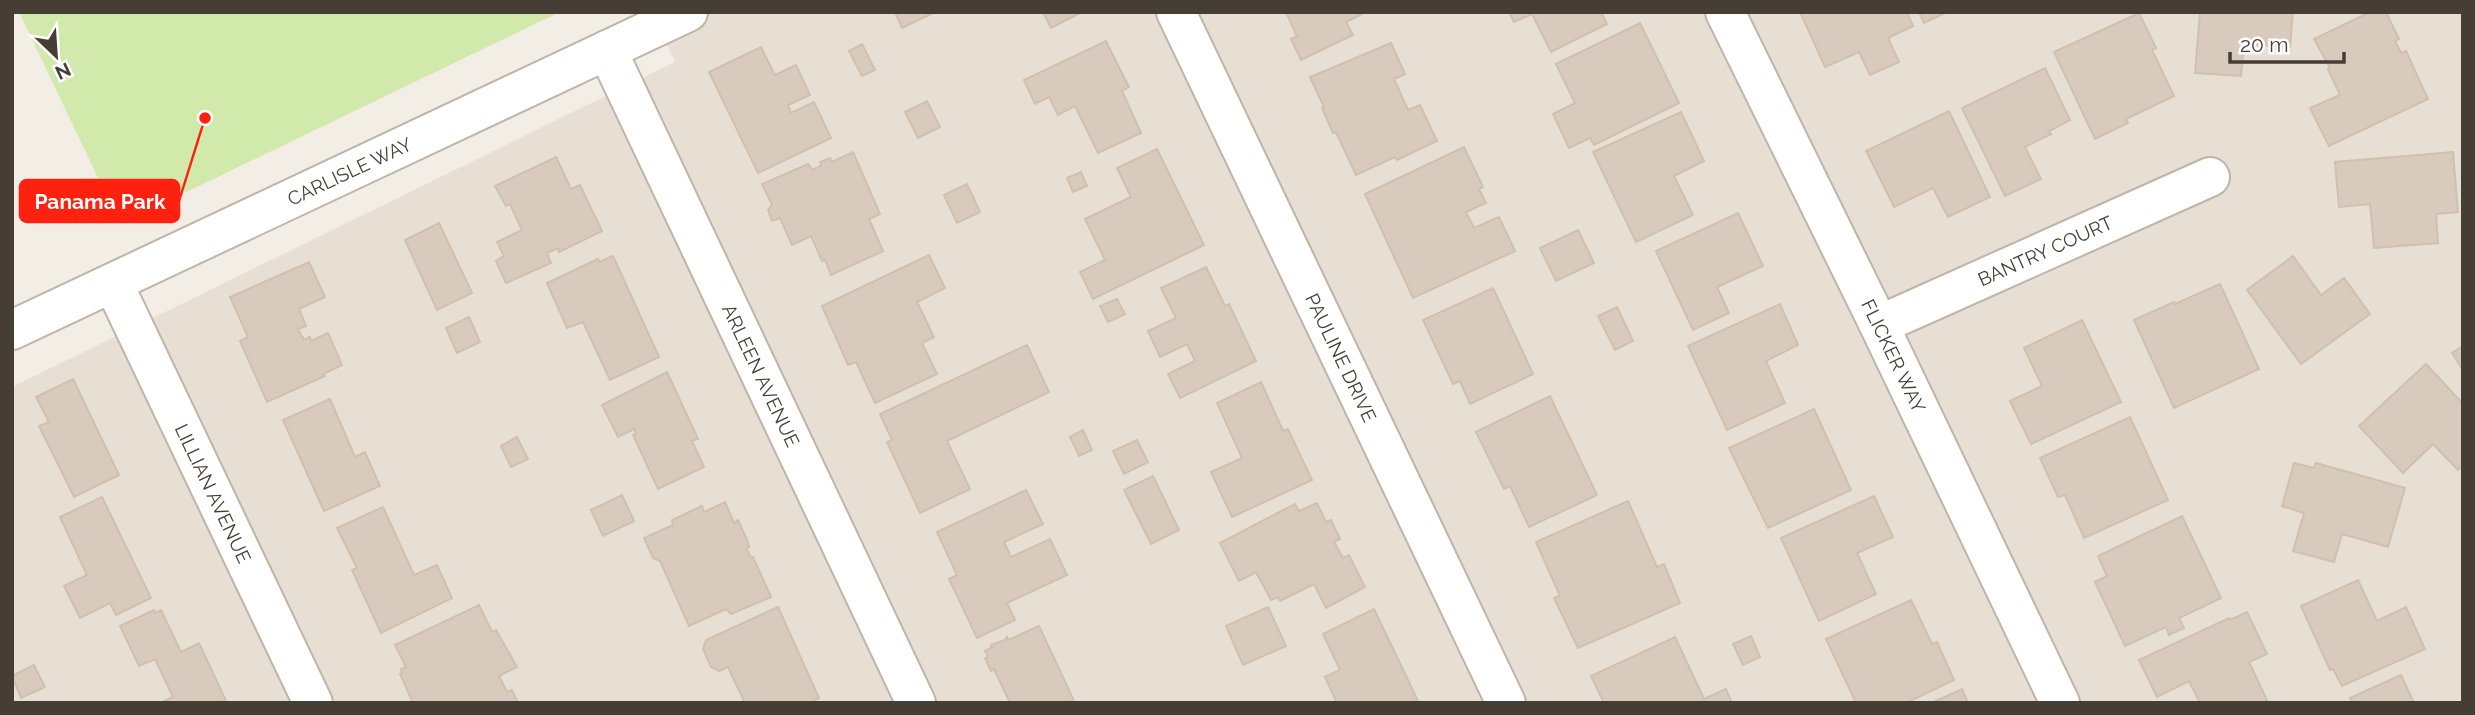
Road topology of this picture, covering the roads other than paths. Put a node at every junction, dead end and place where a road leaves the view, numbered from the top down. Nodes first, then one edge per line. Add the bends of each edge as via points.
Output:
1 (688, 12) edge
2 (1176, 12) edge
3 (1726, 12) edge
4 (607, 50) junction
5 (2210, 177) dead end
6 (113, 283) junction
7 (1879, 325) junction
8 (12, 330) edge
9 (313, 703) edge
10 (916, 703) edge
11 (1506, 703) edge
12 (2060, 703) edge

1 - 4 street, CARLISLE WAY
2 - 11 street, PAULINE DRIVE
3 - 7 street, FLICKER WAY
4 - 6 street, CARLISLE WAY
4 - 10 street, ARLEEN AVENUE
5 - 7 street, BANTRY COURT
6 - 8 street, CARLISLE WAY
6 - 9 street, LILLIAN AVENUE
7 - 12 street, FLICKER WAY

